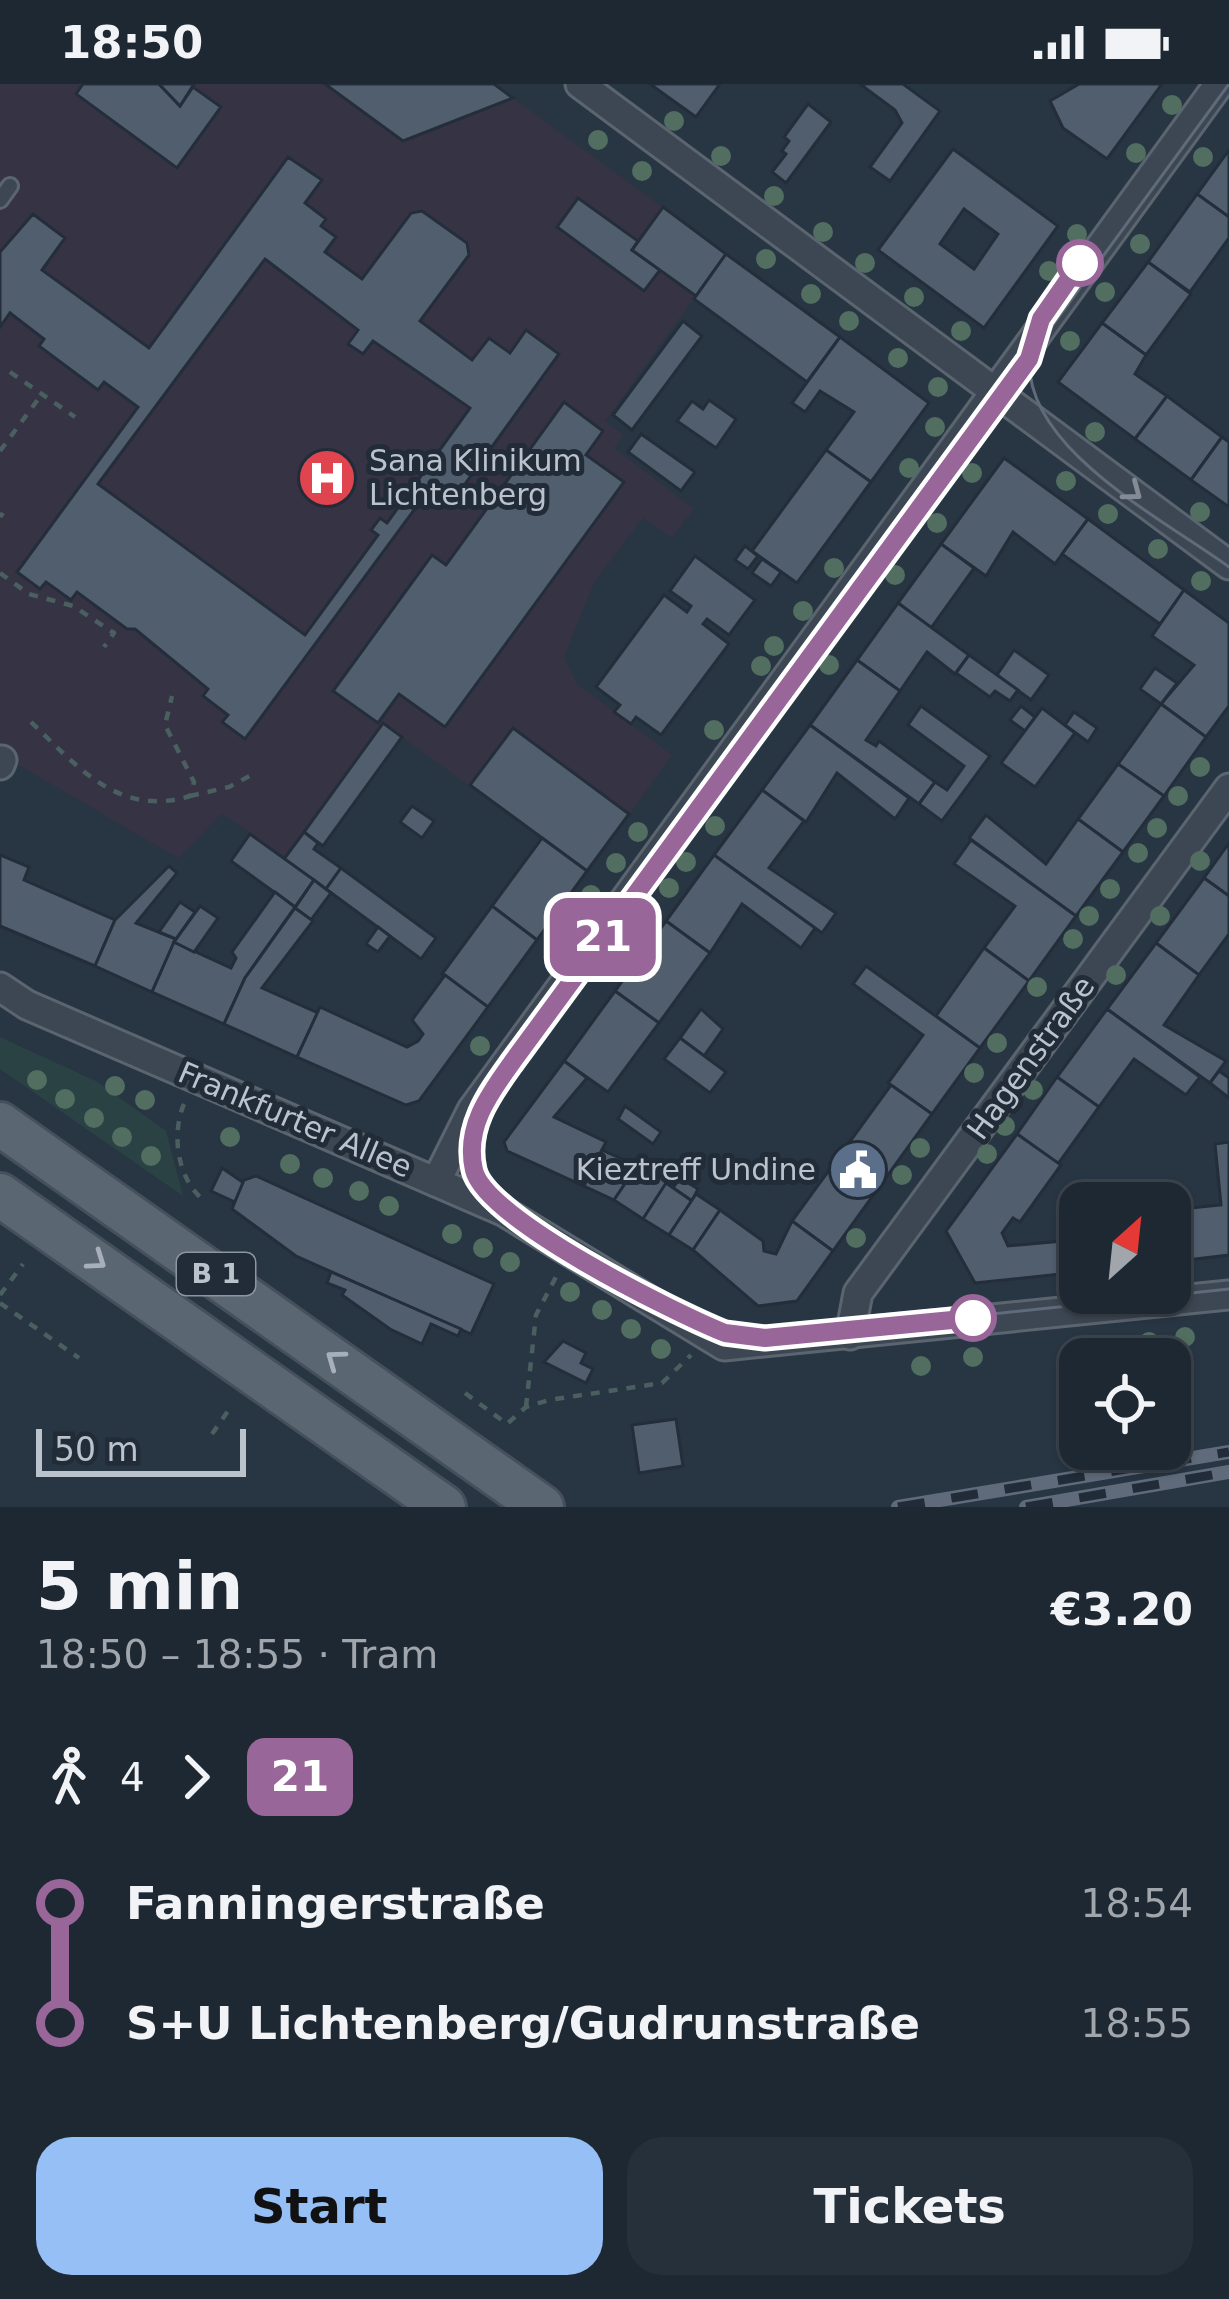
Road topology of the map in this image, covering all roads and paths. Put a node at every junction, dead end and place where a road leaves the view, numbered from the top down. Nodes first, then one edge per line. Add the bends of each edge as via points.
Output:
1 (580, 84) edge
2 (1219, 84) edge
3 (10, 186) dead end
4 (0, 200) edge
5 (10, 371) dead end
6 (996, 390) junction
7 (42, 394) junction
8 (75, 418) dead end
9 (0, 451) edge
10 (1229, 565) edge
11 (0, 573) edge
12 (104, 647) dead end
13 (172, 696) dead end
14 (31, 722) dead end
15 (255, 773) dead end
16 (1229, 788) edge
17 (190, 796) junction
18 (0, 987) edge
19 (196, 1076) junction
20 (0, 1124) edge
21 (436, 1182) junction
22 (0, 1195) edge
23 (206, 1202) dead end
24 (570, 1248) junction
25 (23, 1264) dead end
26 (0, 1274) edge
27 (11, 1281) junction
28 (1229, 1295) edge
29 (0, 1299) edge
30 (699, 1332) junction
31 (850, 1335) junction
32 (79, 1358) dead end
33 (465, 1393) dead end
34 (526, 1408) junction
35 (228, 1412) dead end
36 (212, 1434) dead end
37 (444, 1507) edge
38 (542, 1507) edge

1 - 6 street
2 - 6 street
3 - 4 lane
5 - 7 path
6 -> 10 street
6 - 21 street via 483,1094
7 - 8 path
7 - 9 path
11 - 12 path via 114,633
13 - 17 path via 165,725 194,782
14 - 17 path via 109,789 144,805
15 - 17 path
16 - 31 street, Hagenstraße via 857,1293
18 - 19 street, Frankfurter Allee
19 - 21 street, Frankfurter Allee
19 - 23 path via 173,1128 189,1186
38 -> 20 main road, B 1
21 - 24 street, Frankfurter Allee
22 -> 37 main road, B 1
24 - 30 street, Frankfurter Allee
24 - 34 path via 536,1315
25 - 27 path
26 - 27 path
27 - 29 path
28 - 31 street, Frankfurter Allee
29 - 32 path
30 - 31 street, Frankfurter Allee via 733,1347
30 - 34 path via 690,1357 662,1383
33 - 34 path via 507,1424
35 - 36 path

